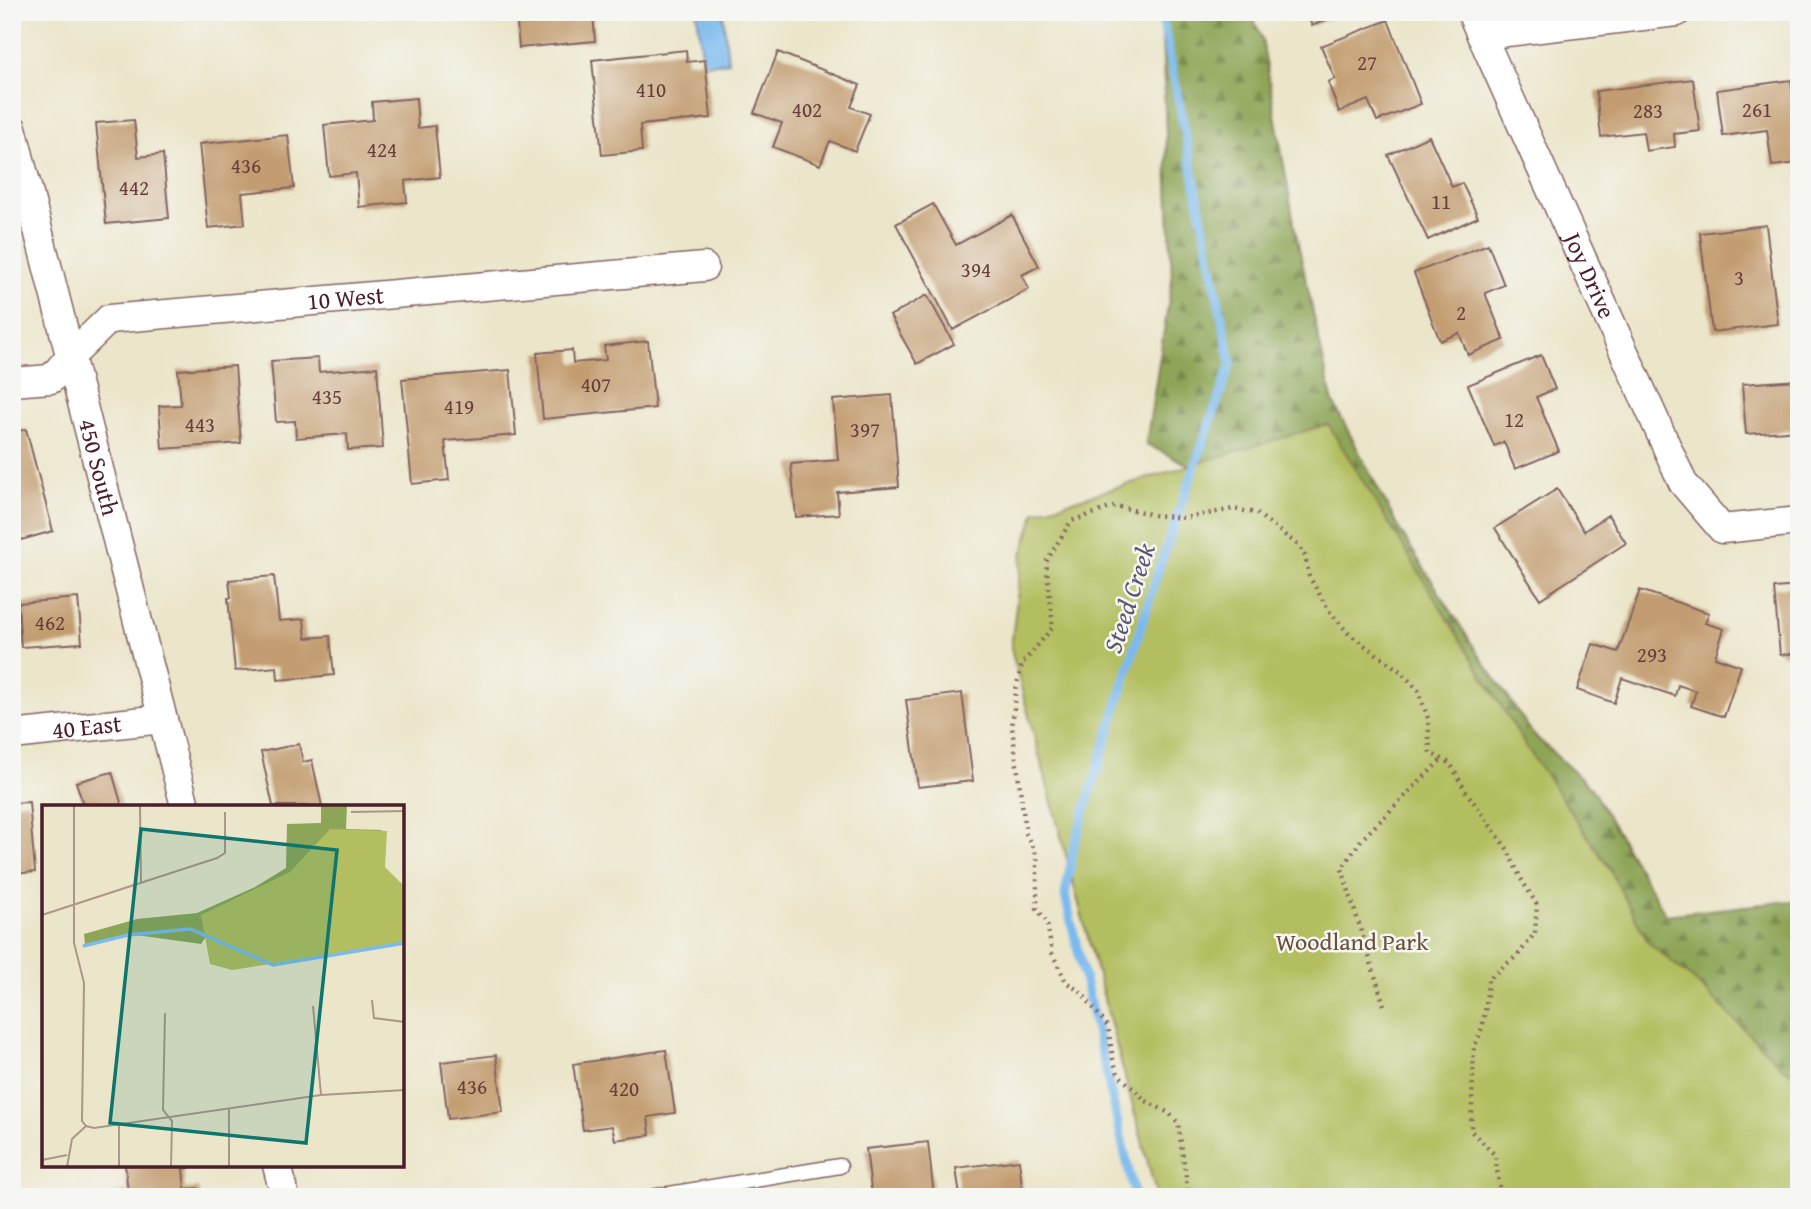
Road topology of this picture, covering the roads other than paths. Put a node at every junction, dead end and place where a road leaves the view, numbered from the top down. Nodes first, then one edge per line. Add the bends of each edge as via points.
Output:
1 (1677, 12) edge
2 (1476, 24) edge
3 (12, 128) edge
4 (704, 267) dead end
5 (71, 356) junction
6 (12, 382) edge
7 (1799, 522) edge
8 (163, 719) junction
9 (12, 735) edge
10 (185, 805) edge
11 (840, 1166) dead end
12 (278, 1167) edge
13 (285, 1197) edge
14 (651, 1197) edge

1 - 2 street
2 - 7 street, Joy Drive via 1682,483 1722,529
3 - 5 street, 450 South
4 - 5 street, 10 West via 109,319
5 - 6 street, 10 West via 51,379
5 - 8 street, 450 South
8 - 9 street, 40 East
8 - 10 street, 450 South
11 - 14 lane
12 - 13 street

